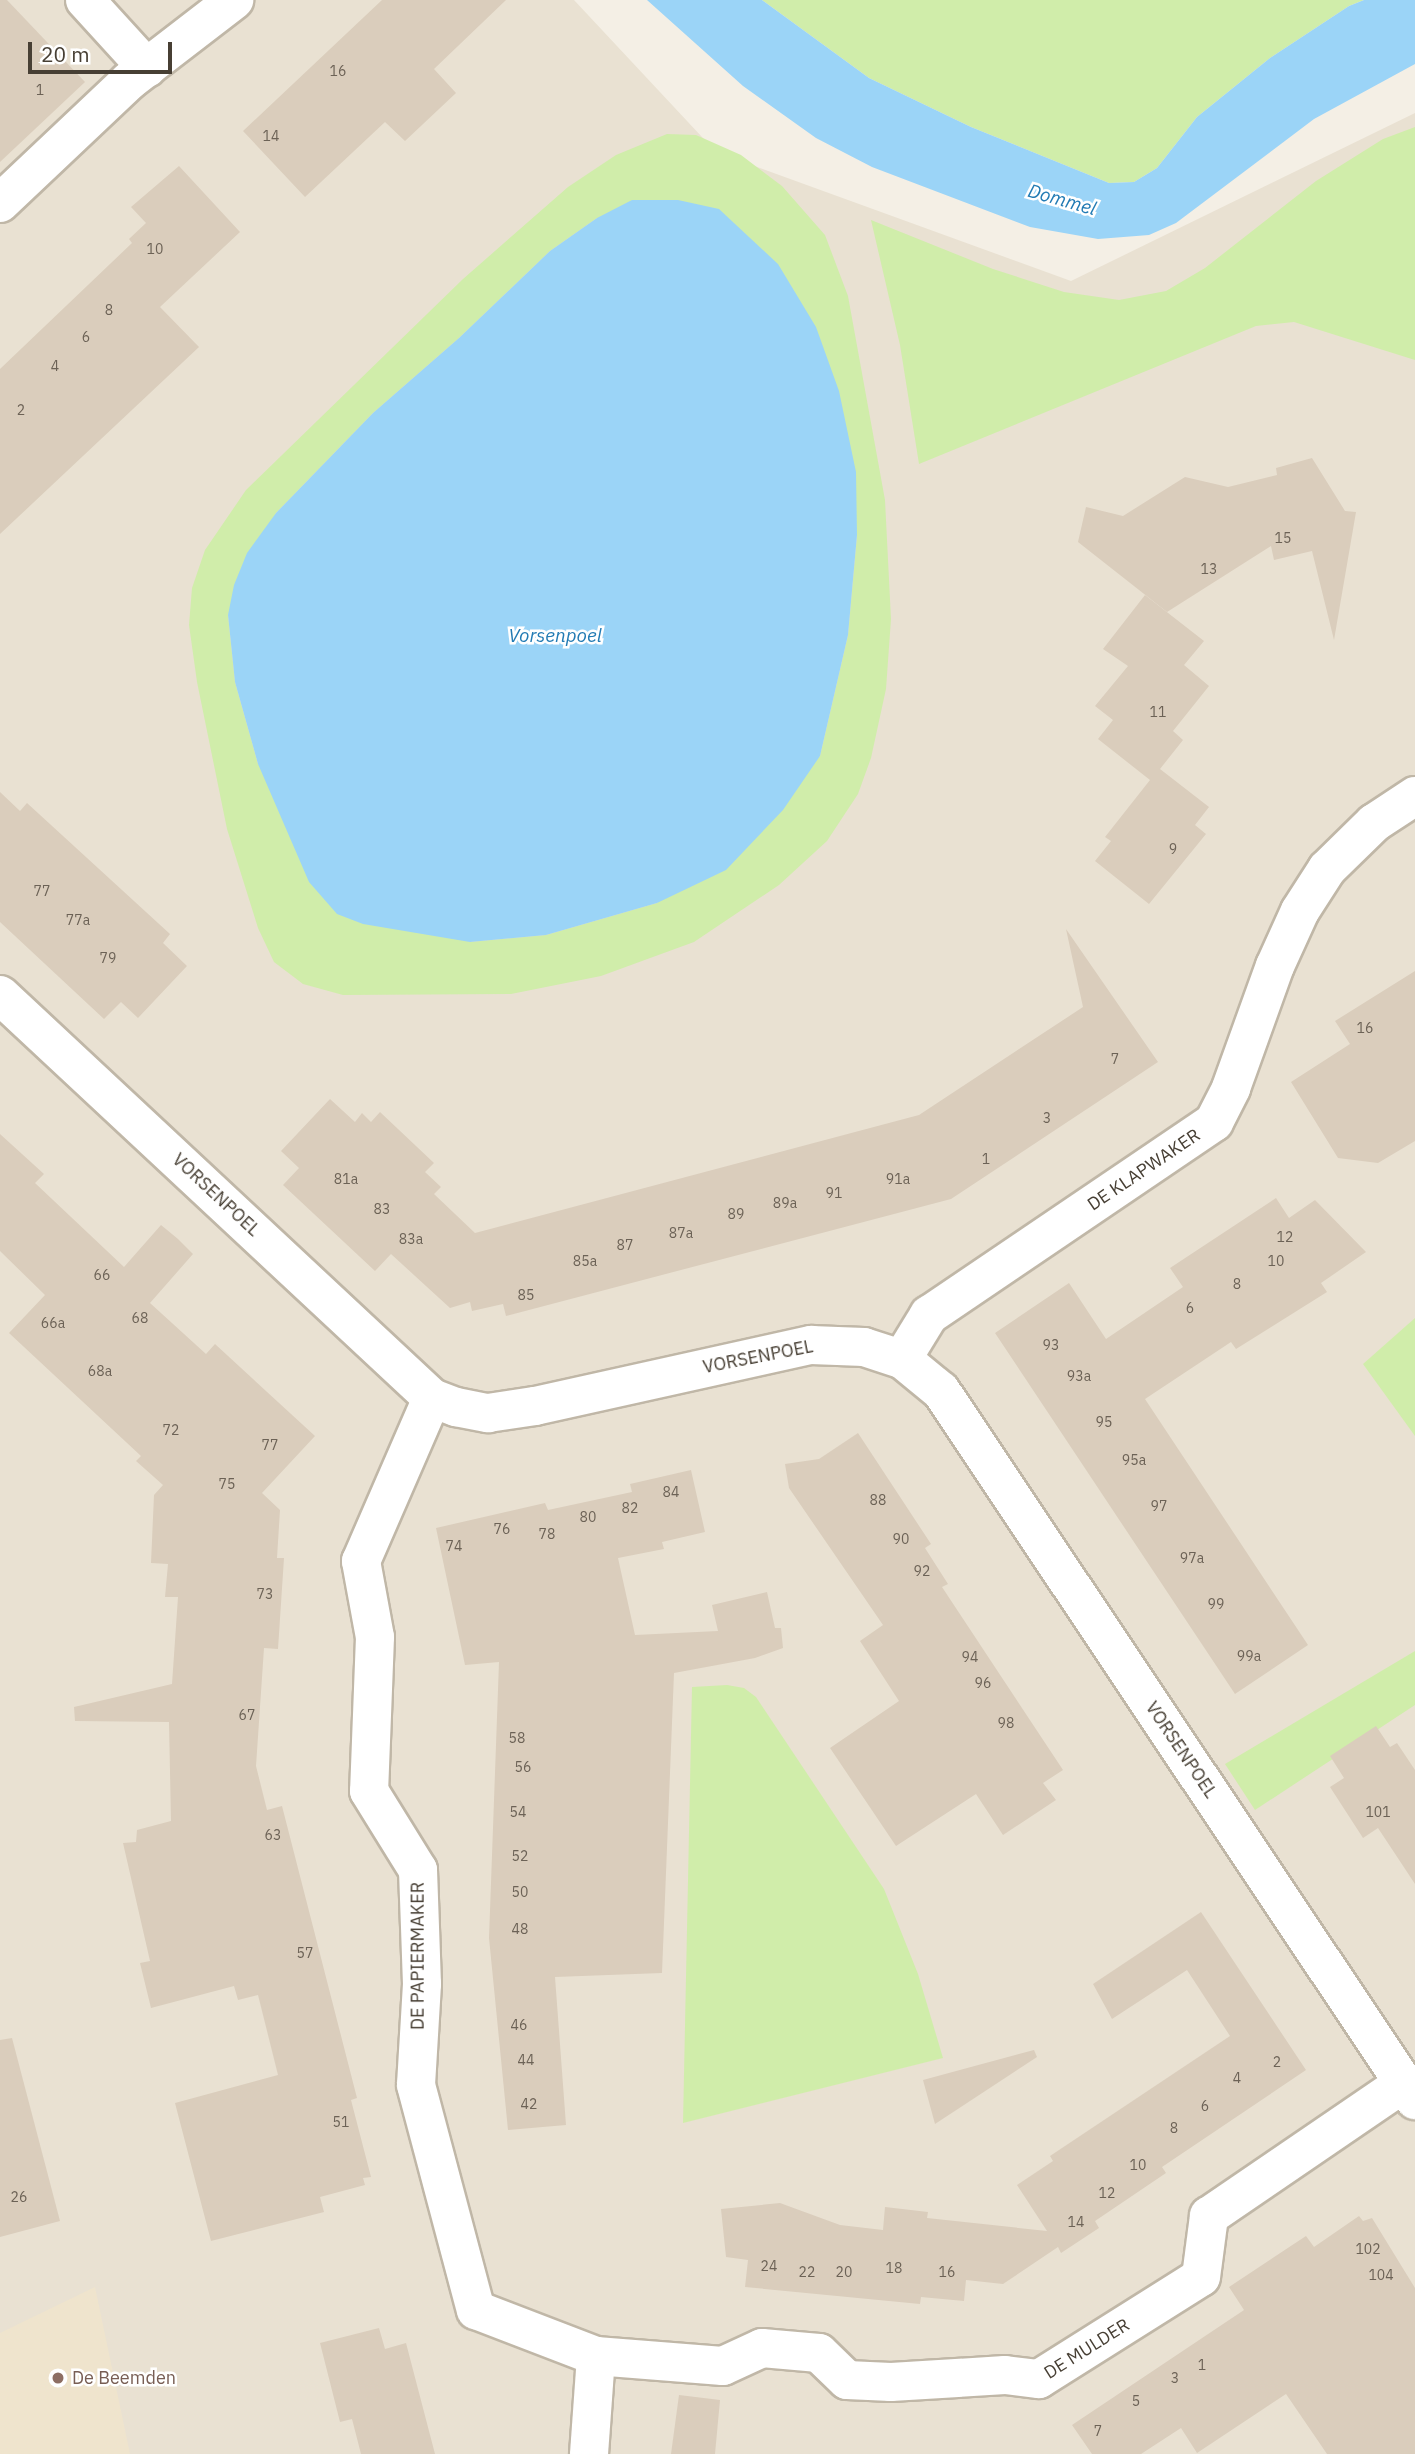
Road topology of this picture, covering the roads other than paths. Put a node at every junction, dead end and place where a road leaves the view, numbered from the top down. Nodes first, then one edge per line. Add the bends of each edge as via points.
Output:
1 (85, 0) edge
2 (234, 0) edge
3 (147, 68) junction
4 (0, 203) edge
5 (1415, 796) edge
6 (0, 995) edge
7 (902, 1359) junction
8 (432, 1398) junction
9 (1410, 2092) edge
10 (596, 2356) junction
11 (589, 2454) edge

1 - 3 street
2 - 3 street
3 - 4 street
5 - 7 street, DE KLAPWAKER via 1374,823 1327,869 1300,911 1214,1122 929,1315
6 - 8 street, VORSENPOEL
7 - 8 street, VORSENPOEL via 864,1347 811,1345 488,1413
7 - 9 street, VORSENPOEL via 941,1391
8 - 10 street, DE PAPIERMAKER via 360,1561 375,1637 369,1791 418,1870 422,1984 416,2085 476,2310
9 - 10 street, DE MULDER via 1209,2216 1202,2277 1039,2379 1005,2375 847,2380 819,2353 762,2348 723,2366
10 - 11 street

